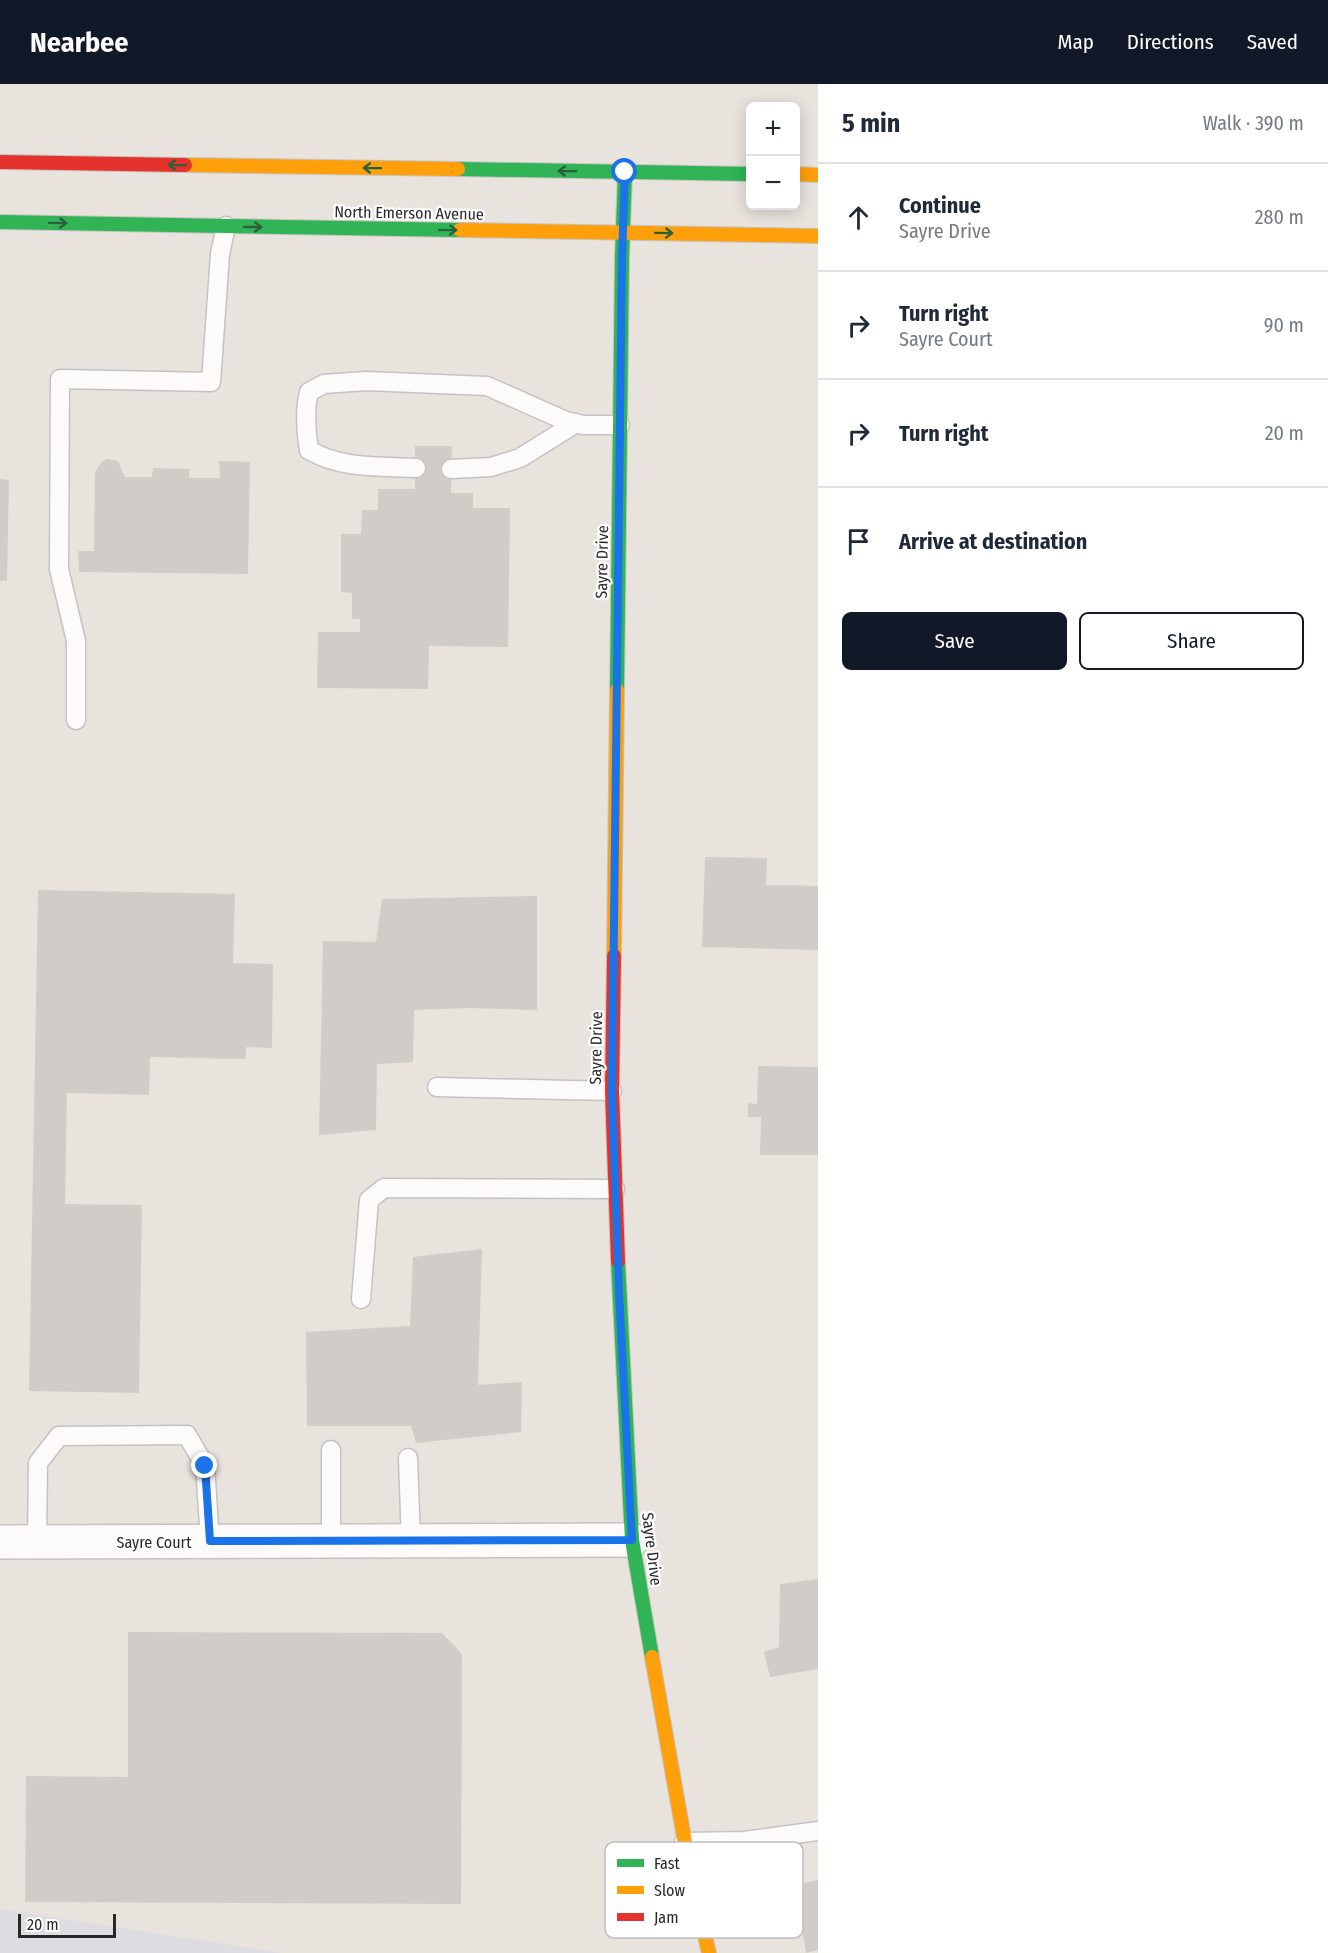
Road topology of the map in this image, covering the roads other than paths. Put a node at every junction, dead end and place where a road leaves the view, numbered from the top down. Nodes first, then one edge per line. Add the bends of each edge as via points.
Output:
1 (0, 162) edge
2 (625, 172) junction
3 (746, 174) edge
4 (800, 174) edge
5 (818, 175) edge
6 (0, 222) edge
7 (226, 226) junction
8 (623, 233) junction
9 (818, 236) edge
10 (576, 423) junction
11 (620, 425) junction
12 (416, 468) dead end
13 (451, 469) dead end
14 (76, 720) dead end
15 (437, 1087) dead end
16 (612, 1091) junction
17 (615, 1189) junction
18 (361, 1299) dead end
19 (331, 1450) dead end
20 (408, 1458) dead end
21 (632, 1540) junction
22 (210, 1541) junction
23 (331, 1541) junction
24 (411, 1541) junction
25 (0, 1542) edge
26 (37, 1542) junction
27 (818, 1831) edge
28 (684, 1842) joint
29 (706, 1938) edge
30 (709, 1953) edge

2 -> 1 street
2 - 3 street
2 - 8 street, Sayre Drive
4 - 5 street
6 -> 7 street, North Emerson Avenue
7 -> 8 street, North Emerson Avenue
7 - 14 lane via 220,254 211,382 60,379 59,569 76,641
8 -> 9 street, North Emerson Avenue
8 - 11 street, Sayre Drive
10 - 11 lane
10 - 12 lane via 487,387 366,381 324,384 309,392 309,450 338,463
10 - 13 lane via 520,458 491,467
11 - 16 street, Sayre Drive
15 - 16 lane
16 - 17 street, Sayre Drive
17 - 18 lane via 384,1188 369,1200
17 - 21 street, Sayre Drive
19 - 23 lane
20 - 24 lane
21 - 24 street, Sayre Court
21 - 28 street, Sayre Drive
22 - 23 street, Sayre Court
22 - 26 street, Sayre Court
22 - 26 lane via 205,1466 187,1435 175,1435 59,1436 38,1463
23 - 24 street, Sayre Court
25 - 26 street, Sayre Court
27 - 28 lane via 744,1841
29 - 30 street, Sayre Drive

